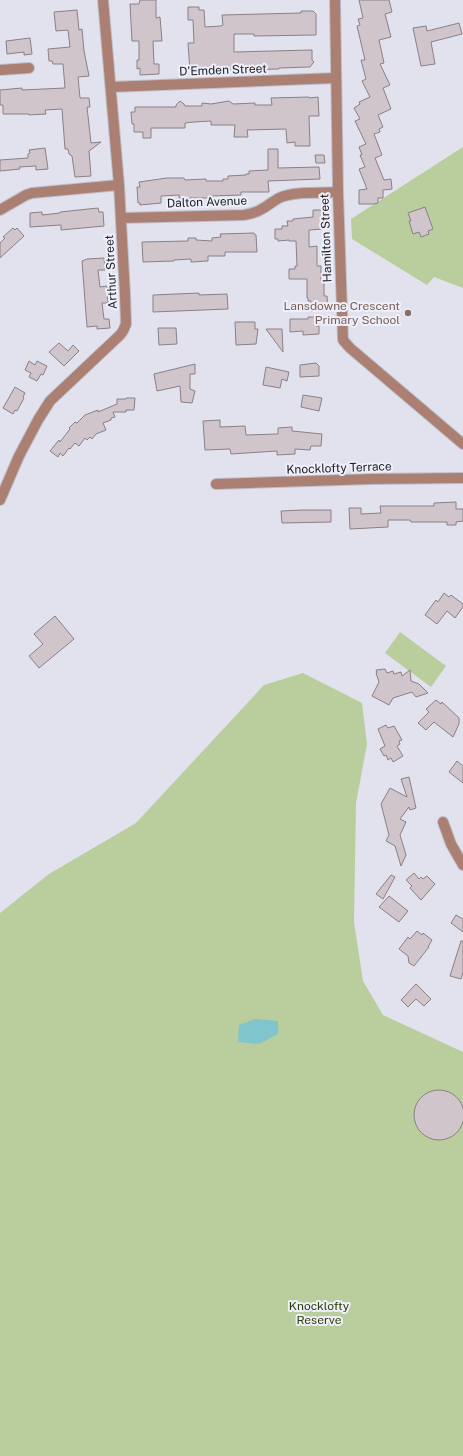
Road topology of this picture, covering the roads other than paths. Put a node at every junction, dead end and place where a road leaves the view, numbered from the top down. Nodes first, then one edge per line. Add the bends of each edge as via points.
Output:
1 (103, 0) edge
2 (335, 0) edge
3 (29, 68) dead end
4 (0, 70) edge
5 (335, 78) junction
6 (111, 87) junction
7 (118, 185) junction
8 (338, 192) junction
9 (0, 210) edge
10 (121, 218) junction
11 (463, 444) edge
12 (463, 478) edge
13 (216, 484) dead end
14 (0, 500) edge
15 (443, 822) dead end
16 (463, 865) edge

1 - 6 street, Arthur Street
2 - 5 street, Hamilton Street
3 - 4 street
5 - 6 street, D'Emden Street
5 - 8 street, Hamilton Street
6 - 7 street, Arthur Street
7 - 9 street via 26,195
7 - 10 street, Arthur Street
8 - 10 street, Dalton Avenue via 292,195 280,198 255,213 244,215
8 - 11 street, Hamilton Street via 343,340
10 - 14 street, Arthur Street via 125,327 120,335 50,401 25,445
12 - 13 street, Knocklofty Terrace
15 - 16 street via 451,844

